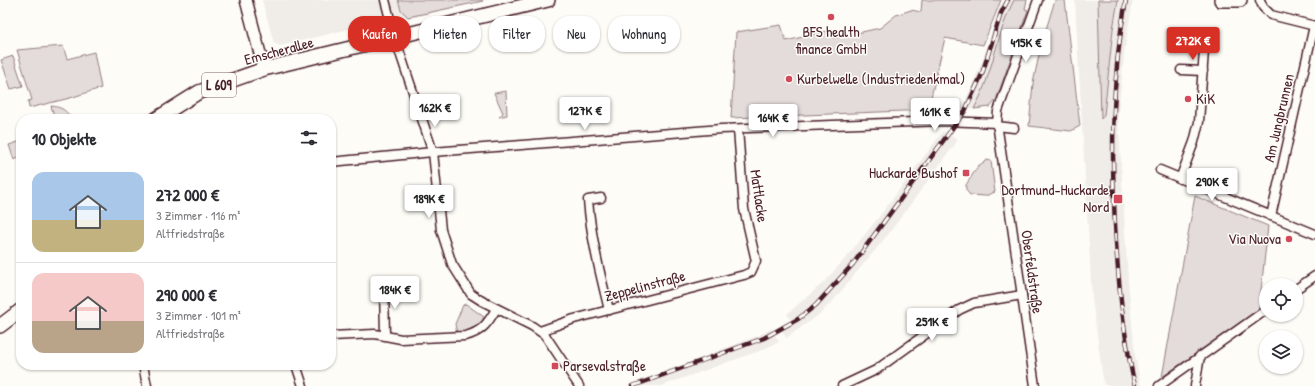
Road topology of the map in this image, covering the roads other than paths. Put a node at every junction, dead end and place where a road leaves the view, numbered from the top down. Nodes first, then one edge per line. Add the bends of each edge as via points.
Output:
1 (246, 0) edge
2 (386, 0) edge
3 (548, 0) edge
4 (1038, 0) edge
5 (1221, 0) edge
6 (1240, 0) edge
7 (1260, 0) edge
8 (390, 16) edge
9 (1314, 26) edge
10 (411, 34) edge
11 (1206, 36) dead end
12 (348, 49) edge
13 (400, 52) edge
14 (264, 69) junction
15 (1181, 70) dead end
16 (1203, 71) junction
17 (164, 114) edge
18 (997, 124) junction
19 (1014, 128) dead end
20 (738, 129) junction
21 (433, 152) junction
22 (336, 162) edge
23 (1160, 170) dead end
24 (1180, 179) junction
25 (601, 198) dead end
26 (1271, 216) junction
27 (1315, 234) edge
28 (755, 267) joint
29 (1315, 276) edge
30 (1303, 284) edge
31 (384, 285) dead end
32 (1022, 295) junction
33 (496, 309) junction
34 (609, 310) junction
35 (16, 314) edge
36 (1259, 315) edge
37 (0, 326) edge
38 (540, 331) junction
39 (385, 335) junction
40 (336, 336) edge
41 (1200, 356) junction
42 (144, 370) edge
43 (298, 370) edge
44 (148, 386) edge
45 (303, 386) edge
46 (579, 386) edge
47 (842, 386) edge
48 (1035, 386) edge
49 (1159, 386) edge
50 (1195, 386) edge

1 - 14 main road
2 - 8 street
3 - 10 main road, L 609
4 - 18 street, Oberfeldstraße via 998,111
5 - 6 main road
7 - 9 street via 1271,15
9 - 26 street, Am Jungbrunnen
11 - 16 street
12 - 14 main road, Emscherallee / L 609
13 - 21 street
14 - 17 main road, Emscherallee / L 609 via 199,92
15 - 16 street
16 - 24 street via 1198,125
18 - 19 street
18 - 20 street via 942,121
18 - 32 street, Oberfeldstraße
20 - 21 street
20 - 28 street, Mattlacke via 743,203 756,255
21 - 22 street
21 - 33 street via 441,230 452,264 471,294
23 - 24 street
24 - 26 street
25 - 34 street via 588,200 593,248
26 - 27 street
28 - 34 street, Zeppelinstraße via 744,275
29 - 30 street
31 - 39 street
32 - 47 street via 974,303 959,310 876,370
32 - 48 street, Oberfeldstraße
33 - 38 street
33 - 39 street via 486,325 475,334 401,339
34 - 38 street, Zeppelinstraße
35 - 37 main road
36 - 41 street
38 - 46 street via 547,337
39 - 40 street
41 - 49 street
41 - 50 street
42 - 44 street
43 - 45 street

